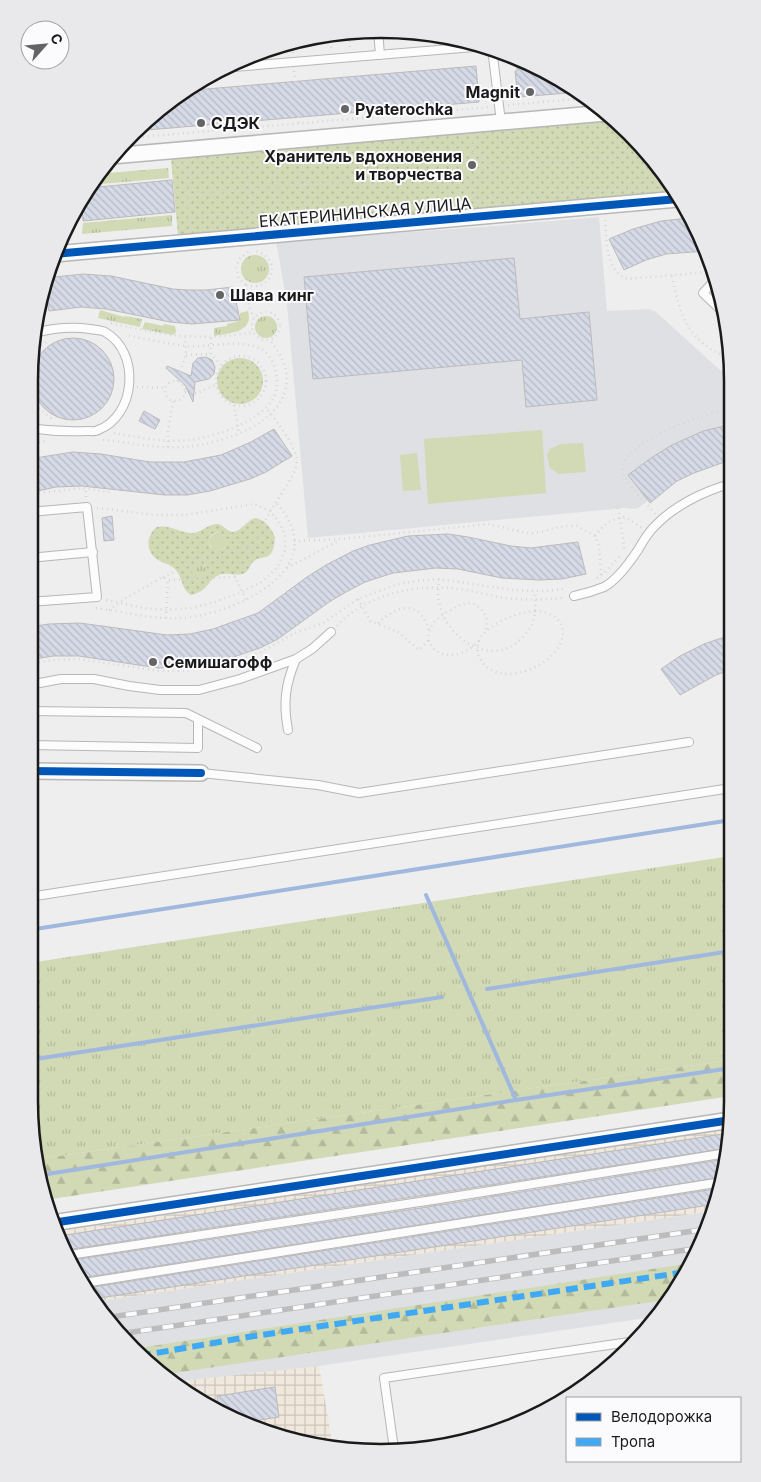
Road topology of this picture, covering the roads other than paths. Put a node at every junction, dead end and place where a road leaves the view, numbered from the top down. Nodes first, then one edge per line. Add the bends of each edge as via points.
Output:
1 (379, 38) edge
2 (464, 48) edge
3 (380, 55) junction
4 (493, 57) edge
5 (244, 66) edge
6 (603, 120) edge
7 (501, 122) junction
8 (122, 155) edge
9 (672, 200) edge
10 (62, 253) edge
11 (710, 285) edge
12 (715, 304) edge
13 (41, 332) edge
14 (38, 429) edge
15 (724, 486) edge
16 (38, 511) edge
17 (93, 552) junction
18 (38, 557) edge
19 (574, 596) road end
20 (38, 601) edge
21 (330, 632) road end
22 (296, 659) junction
23 (38, 683) edge
24 (38, 711) edge
25 (198, 720) junction
26 (288, 730) dead end
27 (689, 742) dead end
28 (38, 745) edge
29 (257, 748) dead end
30 (38, 771) edge
31 (201, 773) joint
32 (724, 789) edge
33 (38, 896) edge
34 (723, 1121) edge
35 (720, 1154) edge
36 (714, 1183) edge
37 (60, 1222) edge
38 (74, 1255) edge
39 (89, 1282) edge
40 (623, 1344) edge
41 (393, 1444) edge

1 - 3 lane
2 - 3 lane
3 - 5 lane
4 - 7 lane
6 - 7 street
7 - 8 street
9 - 10 street, ЕКАТЕРИНИНСКАЯ УЛИЦА
11 - 12 lane via 703,293
13 - 14 lane via 69,327 104,332 117,342 127,361 129,387 125,405 114,420 98,431
15 - 19 lane via 699,496 656,524 614,580
16 - 17 lane via 87,507
17 - 18 lane
17 - 20 lane via 97,597
21 - 22 lane
22 - 23 lane via 199,690 160,690 94,679
22 - 26 lane via 286,688 284,707
24 - 25 lane via 186,714
25 - 28 lane via 198,748
25 - 29 lane
27 - 31 lane via 359,793 318,784
30 - 31 street
32 - 33 lane
34 - 37 street
35 - 38 lane
36 - 39 lane
40 - 41 lane via 384,1378

